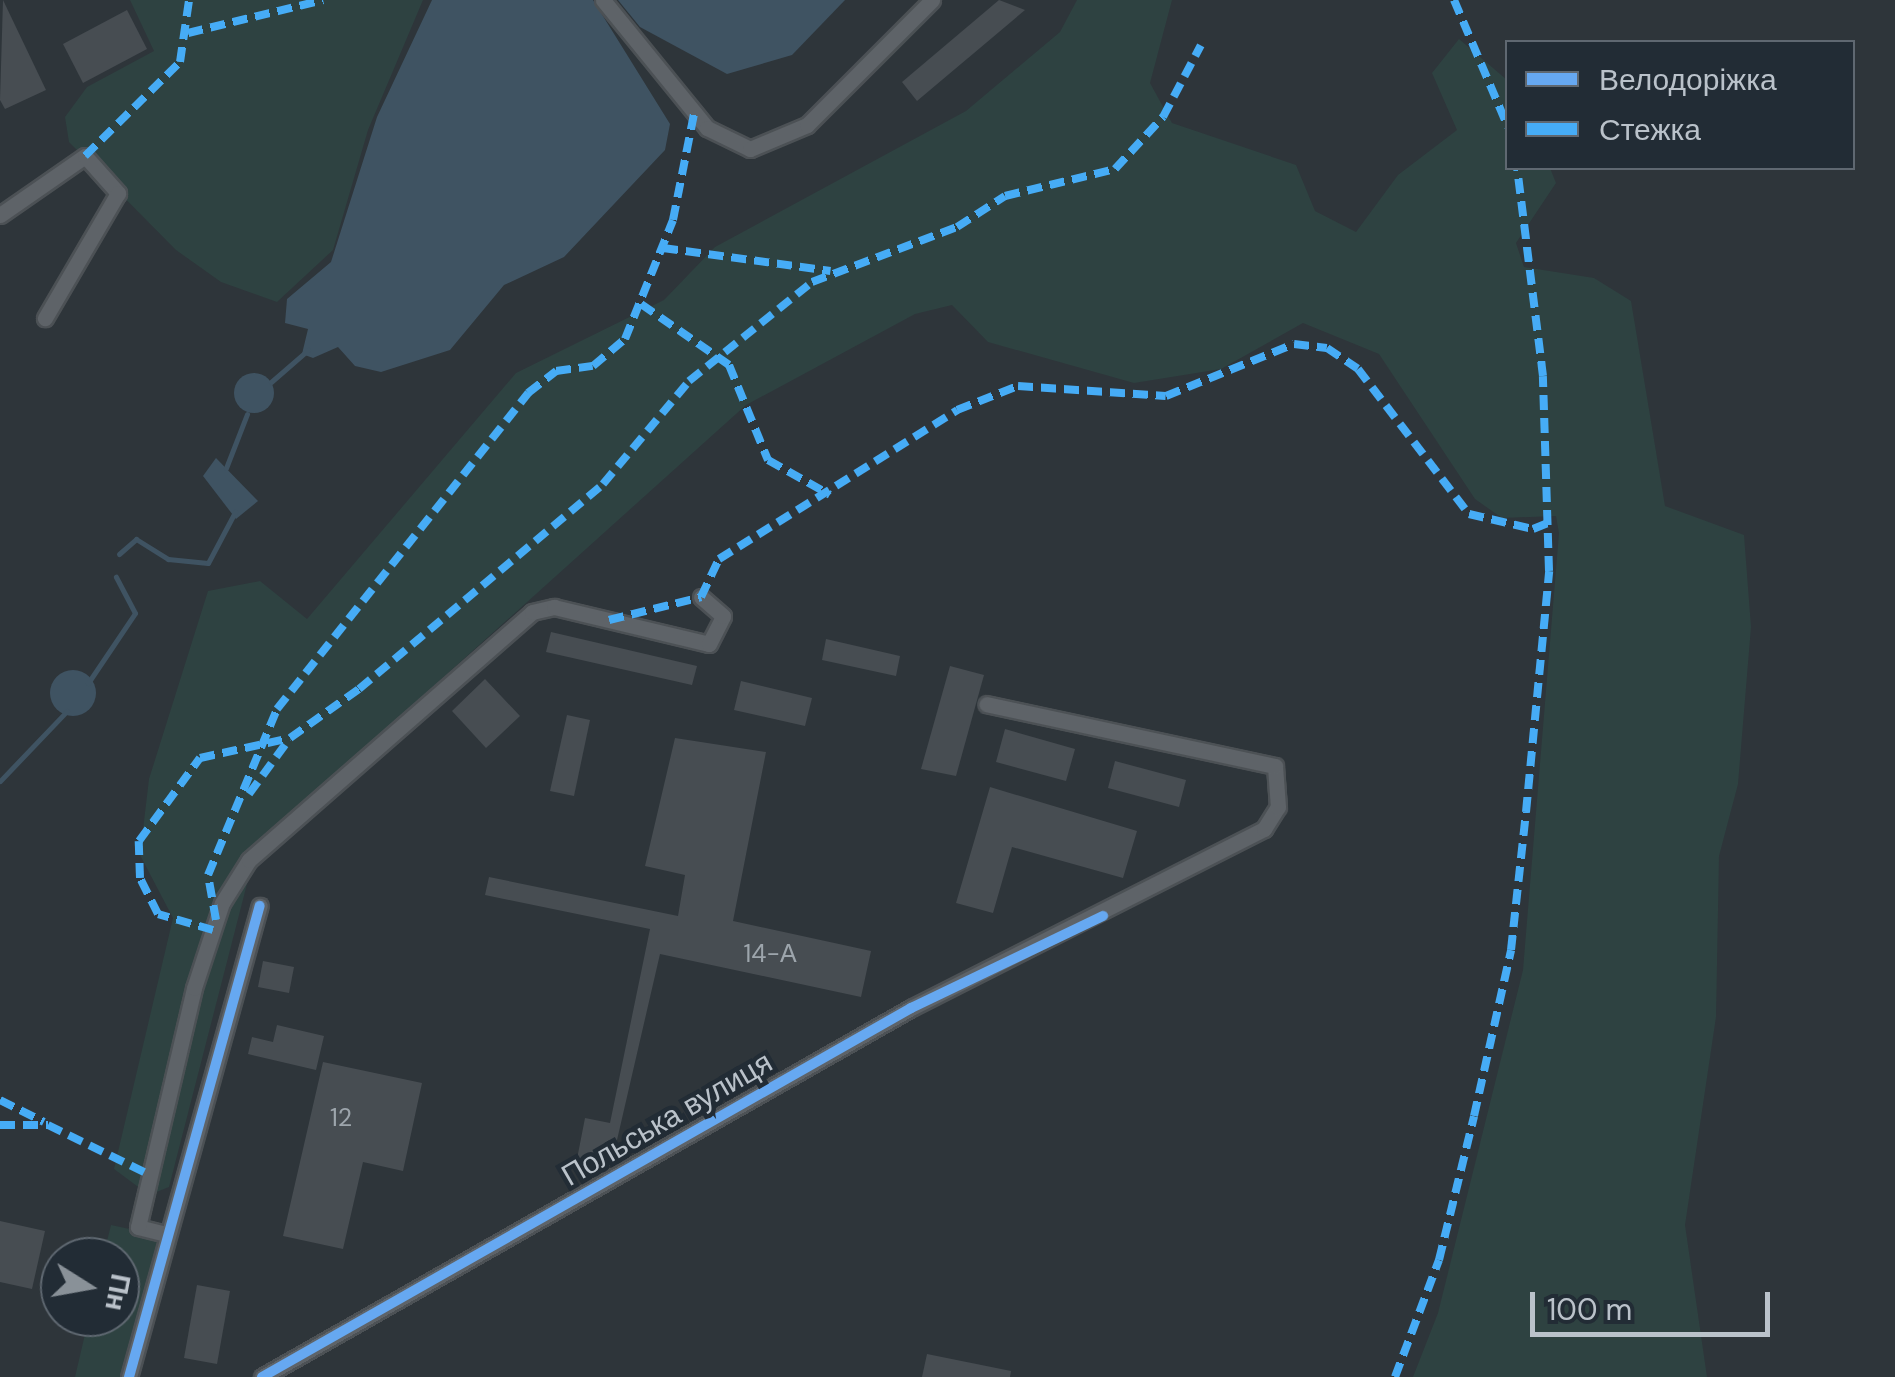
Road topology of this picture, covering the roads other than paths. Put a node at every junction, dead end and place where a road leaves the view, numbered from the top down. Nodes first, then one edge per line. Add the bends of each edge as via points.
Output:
1 (603, 0) edge
2 (932, 0) edge
3 (0, 215) edge
4 (45, 318) dead end
5 (701, 597) dead end
6 (987, 704) dead end
7 (260, 906) dead end
8 (166, 1234) junction
9 (129, 1377) edge
10 (262, 1377) edge

1 - 2 street via 707,128 750,150 807,125
3 - 4 street via 85,156 118,192
5 - 8 street via 723,616 709,644 554,607 532,612 249,860 222,902 194,988 138,1227
6 - 10 street, Польська вулиця via 1275,766 1278,808 1264,829 910,1008
7 - 8 street
8 - 9 street

